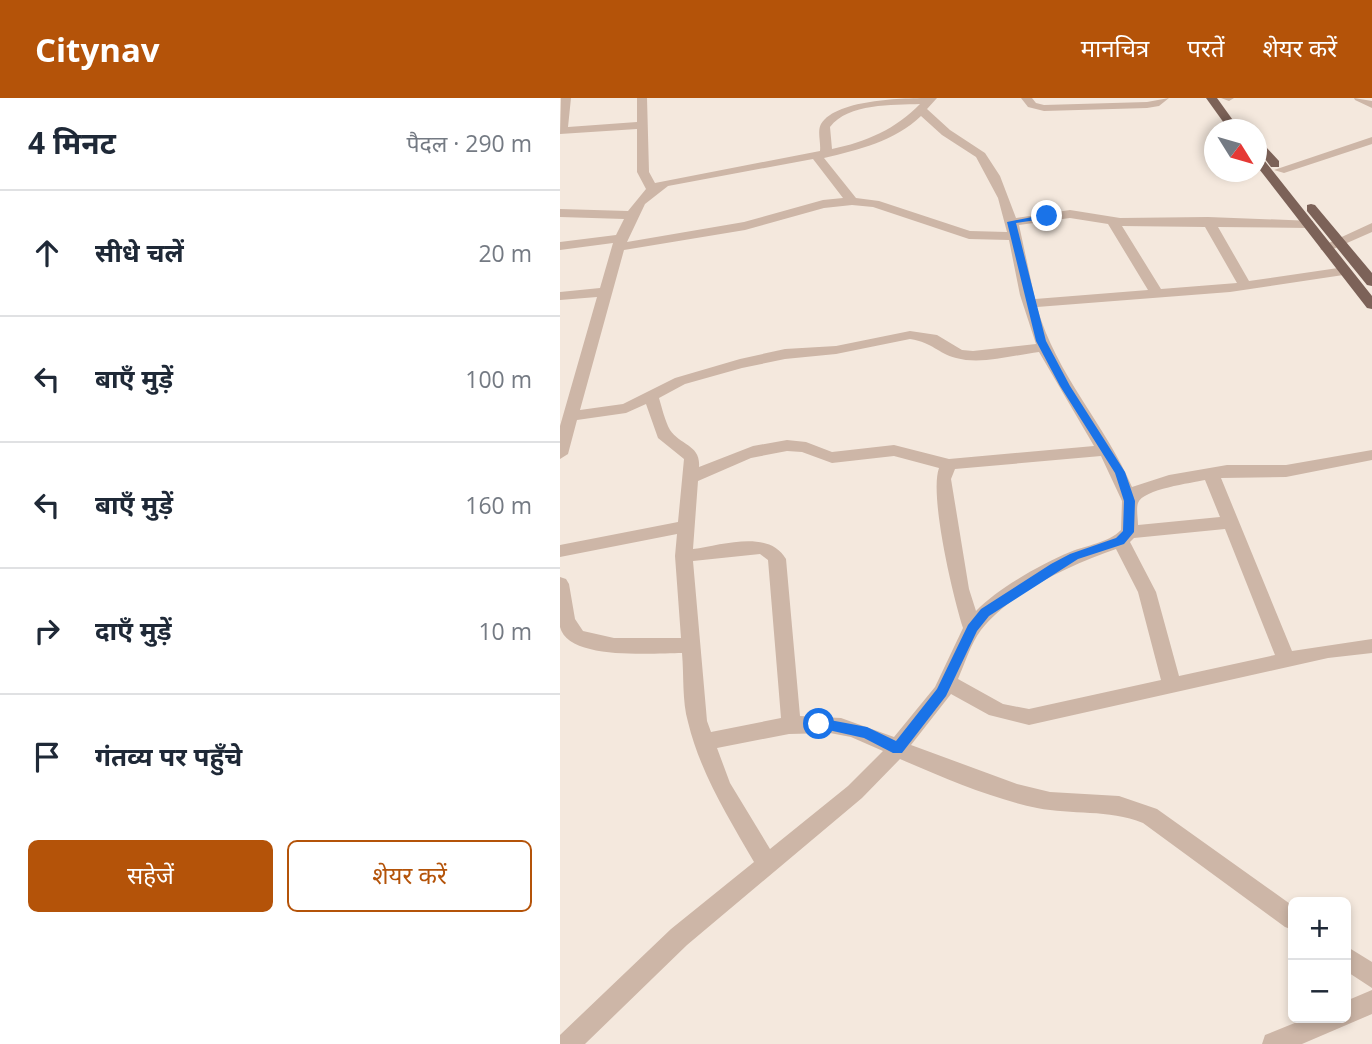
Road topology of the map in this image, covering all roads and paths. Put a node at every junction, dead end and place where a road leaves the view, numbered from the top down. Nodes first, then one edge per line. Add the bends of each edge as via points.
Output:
1 (566, 98) edge
2 (642, 98) edge
3 (1026, 98) edge
4 (1164, 98) edge
5 (1211, 98) edge
6 (1227, 98) edge
7 (1359, 98) edge
8 (929, 103) edge
9 (1372, 106) edge
10 (1227, 119) edge
11 (1241, 119) edge
12 (642, 125) junction
13 (561, 131) edge
14 (1372, 140) edge
15 (1267, 153) edge
16 (821, 156) junction
17 (1280, 170) junction
18 (1267, 171) edge
19 (652, 189) junction
20 (852, 201) junction
21 (560, 214) edge
22 (632, 215) junction
23 (1113, 221) junction
24 (1208, 221) junction
25 (1308, 224) junction
26 (1372, 227) edge
27 (1013, 229) junction
28 (620, 243) junction
29 (1333, 244) junction
30 (560, 246) edge
31 (1345, 271) junction
32 (1372, 282) edge
33 (1245, 285) junction
34 (606, 292) junction
35 (1157, 294) junction
36 (560, 296) edge
37 (1031, 303) junction
38 (1372, 305) edge
39 (1044, 347) junction
40 (651, 397) junction
41 (573, 416) junction
42 (1107, 450) junction
43 (560, 454) edge
44 (1372, 455) edge
45 (948, 466) junction
46 (1210, 474) junction
47 (692, 477) junction
48 (1130, 501) junction
49 (1230, 522) junction
50 (687, 526) junction
51 (1124, 536) junction
52 (560, 551) edge
53 (684, 556) junction
54 (560, 584) edge
55 (972, 628) junction
56 (691, 645) junction
57 (1372, 646) edge
58 (1286, 660) junction
59 (947, 682) junction
60 (1172, 685) junction
61 (791, 726) junction
62 (703, 742) junction
63 (898, 749) junction
64 (767, 864) junction
65 (1288, 915) edge
66 (1372, 1002) edge
67 (1351, 1011) edge
68 (1323, 1023) edge
69 (568, 1044) edge
70 (1274, 1044) edge

1 - 13 street
2 - 12 street
3 - 4 street via 1044,108 1147,105
5 - 10 main road
6 - 11 main road
7 - 9 street
8 - 16 street via 908,124 886,136
8 - 16 street via 865,106 832,116 824,127 827,142
8 - 27 street via 941,129 980,153 994,174
12 - 13 street
12 - 19 street via 643,172
14 - 17 street
15 - 17 main road
16 - 19 street via 694,177
16 - 20 street
17 - 29 main road
18 - 25 main road
19 - 22 street
20 - 27 street via 876,204 970,235
20 - 28 street via 823,204 745,226
21 - 22 street
22 - 28 street
23 - 24 street
23 - 27 street via 1070,214
23 - 35 street
24 - 25 street
24 - 33 street
25 - 29 main road
26 - 29 street
27 - 37 street
28 - 30 street
28 - 34 street
29 - 31 main road
29 - 32 main road
31 - 33 street
31 - 38 main road
33 - 35 street
34 - 36 street
34 - 41 street
35 - 37 street
37 - 39 street
39 - 40 street via 973,356 958,354 932,338 911,335 740,364 680,381
39 - 42 street
40 - 41 street via 626,408
40 - 47 street via 664,434 692,458
41 - 43 street
42 - 45 street
42 - 48 street
44 - 46 street via 1286,471
45 - 47 street via 906,451 876,450 835,458 803,446 789,446 746,454
45 - 55 street via 943,479 960,589
46 - 48 street via 1152,486
46 - 49 street
47 - 50 street
48 - 51 street
49 - 51 street
49 - 58 street
50 - 52 street
50 - 53 street
51 - 55 street via 1074,556 1006,596
51 - 60 street via 1149,593
53 - 56 street
53 - 61 street via 762,547 777,559
54 - 56 street via 569,627 576,636 633,646
55 - 59 street
56 - 62 street
57 - 58 street
58 - 60 street
59 - 60 street via 992,709 1030,717
59 - 63 street
61 - 62 street
61 - 63 street via 841,727 867,733
62 - 64 street via 734,812
63 - 64 street via 855,792
63 - 65 street via 1038,799 1110,802 1134,809
64 - 69 street via 679,936
66 - 67 street
68 - 70 street

